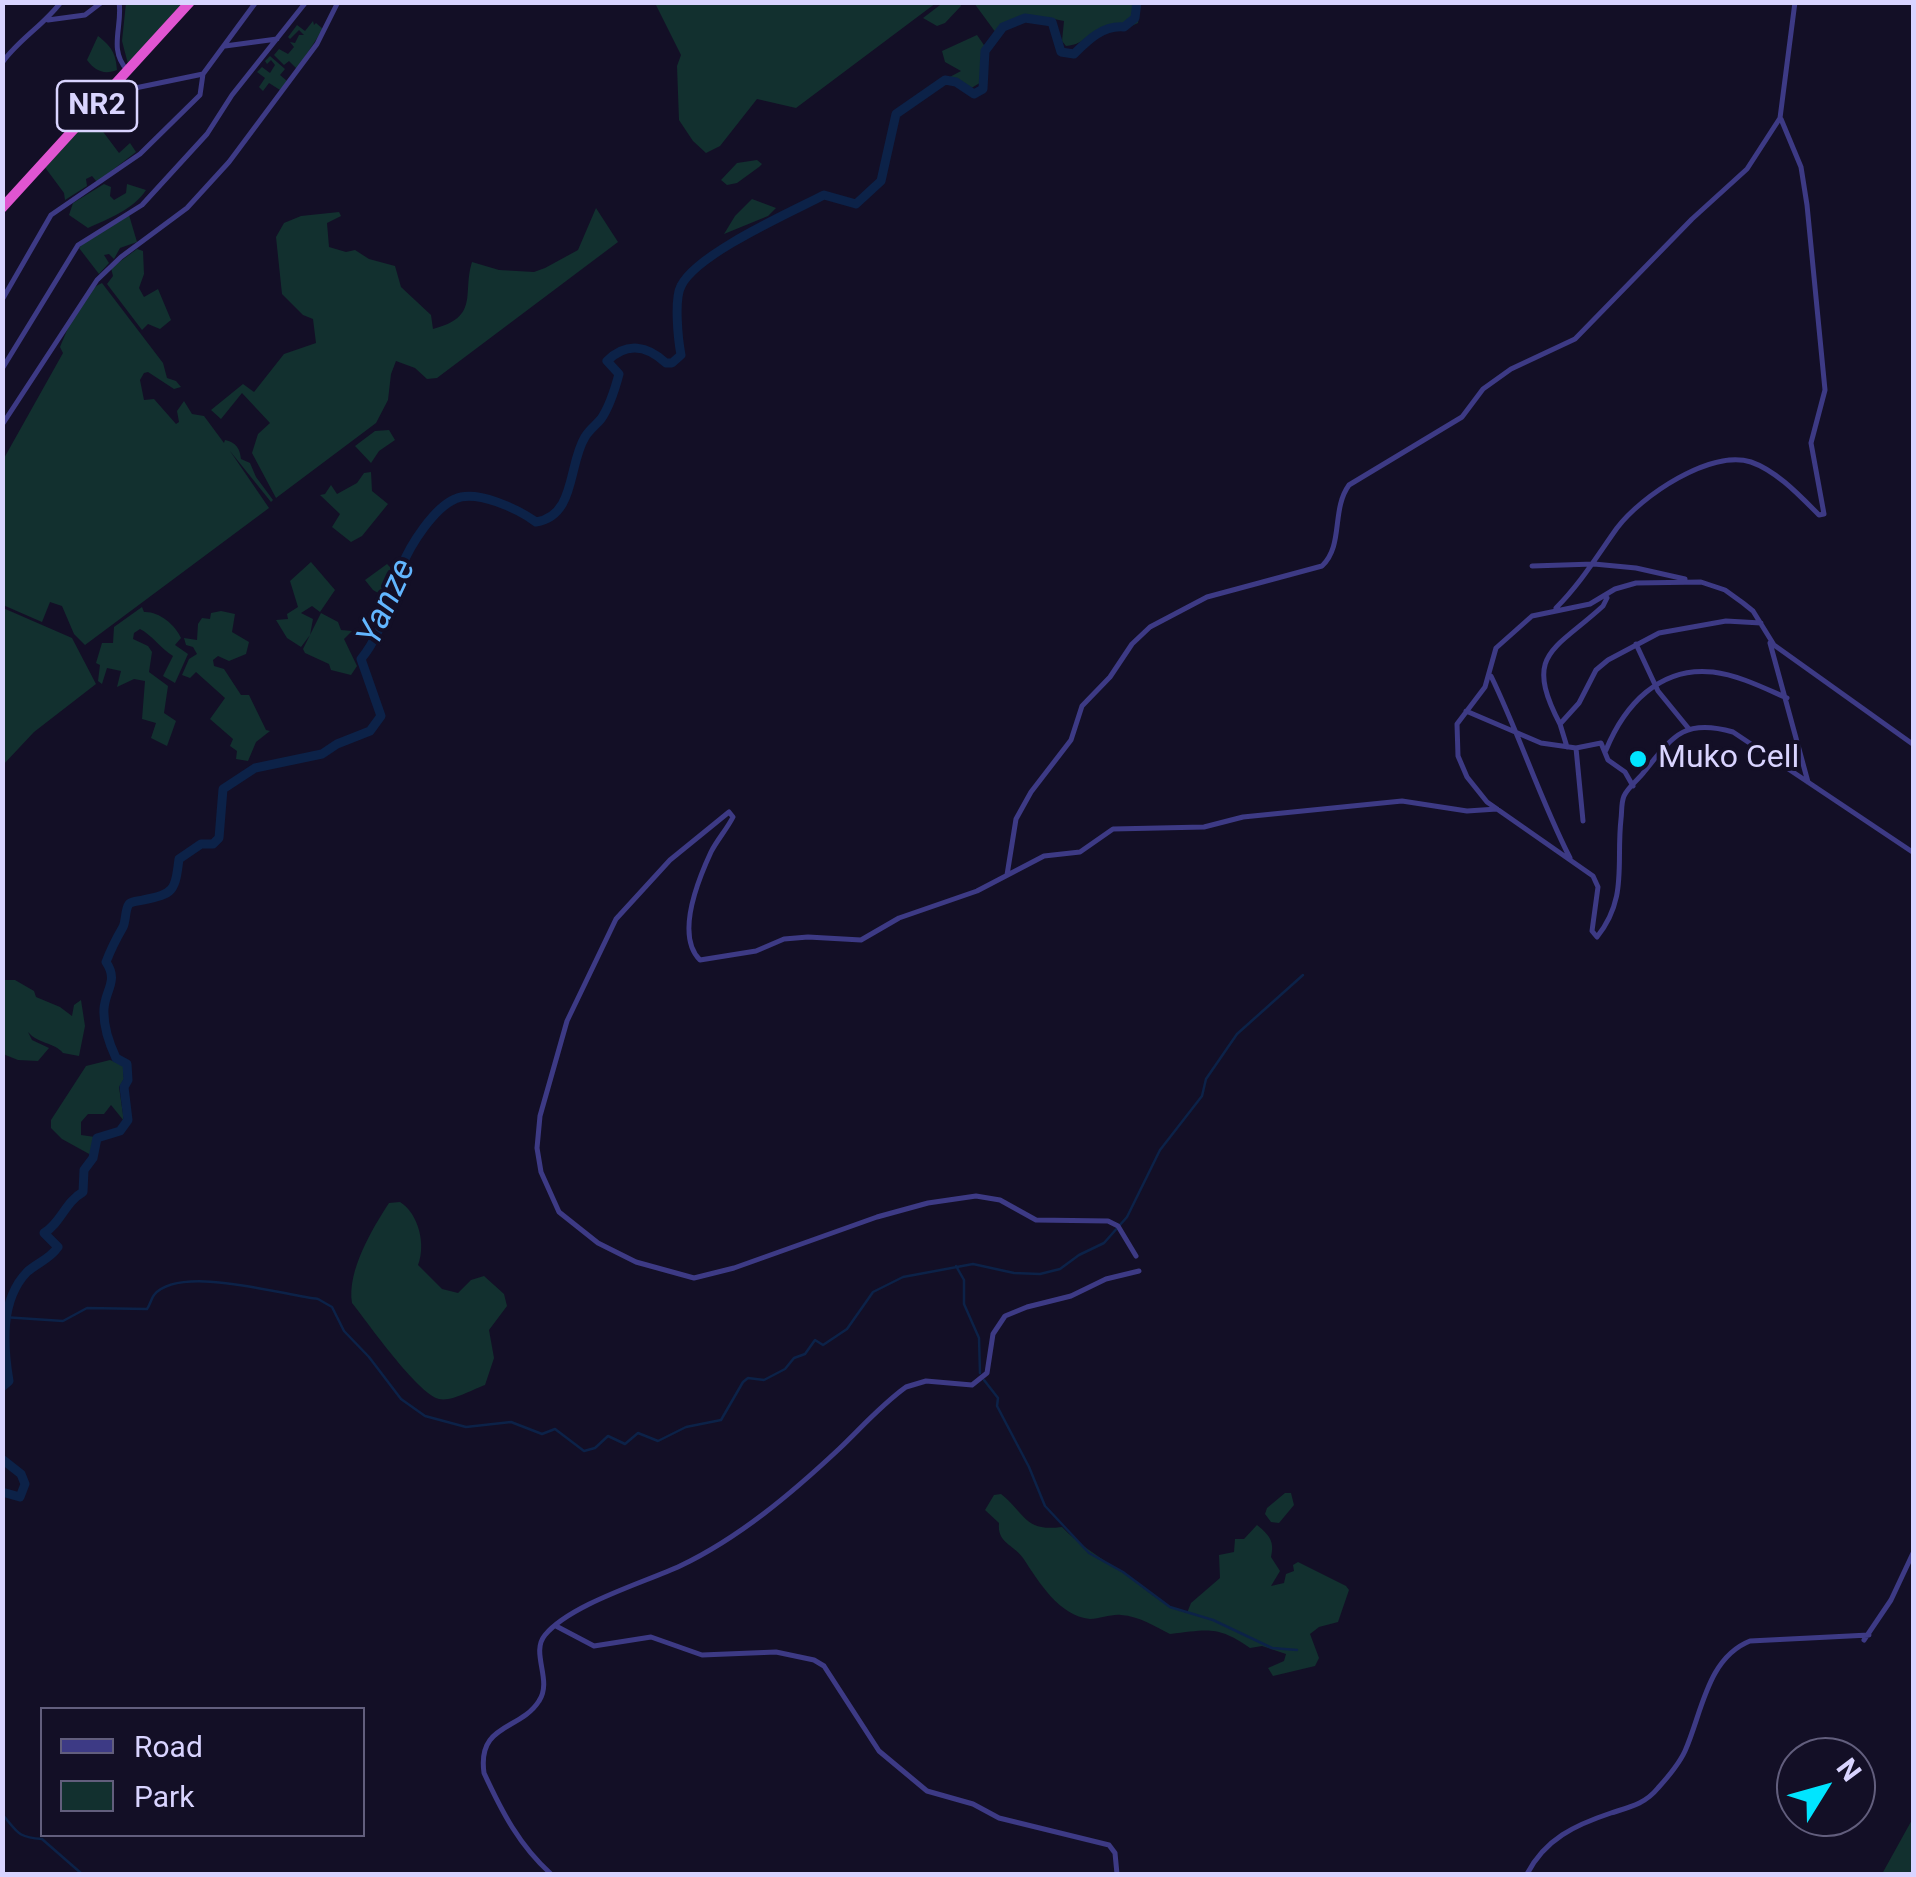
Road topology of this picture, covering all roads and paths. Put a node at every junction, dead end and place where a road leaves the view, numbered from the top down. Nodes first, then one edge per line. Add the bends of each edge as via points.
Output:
1 (61, 2) edge
2 (102, 2) edge
3 (119, 2) edge
4 (190, 2) edge
5 (256, 2) edge
6 (306, 2) edge
7 (338, 2) edge
8 (1796, 2) edge
9 (48, 20) junction
10 (280, 38) junction
11 (225, 46) junction
12 (2, 64) edge
13 (127, 71) junction
14 (203, 74) junction
15 (108, 94) junction
16 (1780, 118) junction
17 (2, 208) edge
18 (2, 300) edge
19 (2, 369) edge
20 (2, 425) edge
21 (1594, 564) junction
22 (1532, 566) dead end
23 (1693, 582) junction
24 (1608, 595) junction
25 (1554, 610) junction
26 (1761, 623) junction
27 (1770, 640) junction
28 (1636, 644) junction
29 (1490, 674) junction
30 (1655, 686) junction
31 (1788, 698) junction
32 (1466, 710) junction
33 (1560, 724) junction
34 (1688, 729) junction
35 (1520, 736) junction
36 (1567, 746) junction
37 (1914, 746) edge
38 (1576, 748) junction
39 (1606, 750) junction
40 (1809, 784) junction
41 (1632, 786) junction
42 (1497, 809) junction
43 (1582, 820) dead end
44 (1914, 852) edge
45 (1572, 862) junction
46 (1008, 875) junction
47 (1136, 1256) dead end
48 (1139, 1271) dead end
49 (1914, 1552) edge
50 (556, 1626) junction
51 (551, 1874) edge
52 (1117, 1874) edge
53 (1527, 1874) edge

1 - 9 street
2 - 9 street via 85,14
3 - 13 street via 116,44
4 - 13 highway, NR2
5 - 11 street
6 - 10 street
7 - 20 street via 318,44 216,176 187,208 97,280
8 - 16 street
9 - 12 street
10 - 11 street
10 - 19 street via 142,205 78,244
11 - 14 street
13 - 15 highway, NR2
14 - 15 street
14 - 18 street via 200,95 140,154 51,215
15 - 17 highway, NR2
16 - 21 street via 1801,167 1807,204 1826,390 1811,444 1824,514 1765,468 1738,459 1720,462 1642,503
16 - 46 street via 1747,169 1575,339 1511,369 1483,389 1462,417 1349,485 1334,552 1322,566 1207,597 1132,644 1082,706 1071,740 1016,818
21 - 22 street
21 - 23 street
21 - 25 street
23 - 24 street via 1636,583
23 - 26 street via 1725,590
24 - 25 street
24 - 33 street via 1543,664 1544,692
25 - 29 street via 1514,630 1496,648
26 - 27 street
26 - 28 street via 1688,625
27 - 31 street
27 - 37 street
28 - 30 street
28 - 33 street via 1596,670
29 - 32 street
29 - 35 street
30 - 31 street via 1716,672
30 - 34 street
30 - 39 street via 1635,698
31 - 40 street
32 - 35 street
32 - 42 street via 1456,734 1458,756
33 - 36 street
34 - 40 street via 1733,732
34 - 41 street
35 - 36 street
35 - 45 street
36 - 38 street
38 - 39 street via 1597,742
38 - 43 street
39 - 41 street
40 - 44 street
41 - 45 street via 1618,843 1619,893 1599,936 1592,925 1598,887
42 - 45 street
42 - 46 street via 1402,801 1243,817 1204,828 1113,829 1080,852 1044,856
46 - 47 street via 853,942 808,936 700,960 688,940 689,916 712,851 734,817 723,815 616,919 566,1021 540,1116 542,1172 559,1212 598,1243 694,1278 877,1217 976,1196 1000,1200 1036,1220 1108,1222 1118,1226
48 - 50 street via 1005,1316 993,1334 987,1372 972,1385 926,1380 906,1387 791,1490 712,1549
49 - 53 street via 1867,1637 1742,1645 1705,1691 1685,1752 1655,1792 1569,1830 1545,1846
50 - 51 street via 541,1642 543,1695 488,1741 483,1763 511,1828
50 - 52 street via 594,1646 650,1637 702,1655 776,1652 821,1663 871,1741 916,1784 997,1817 1109,1846

